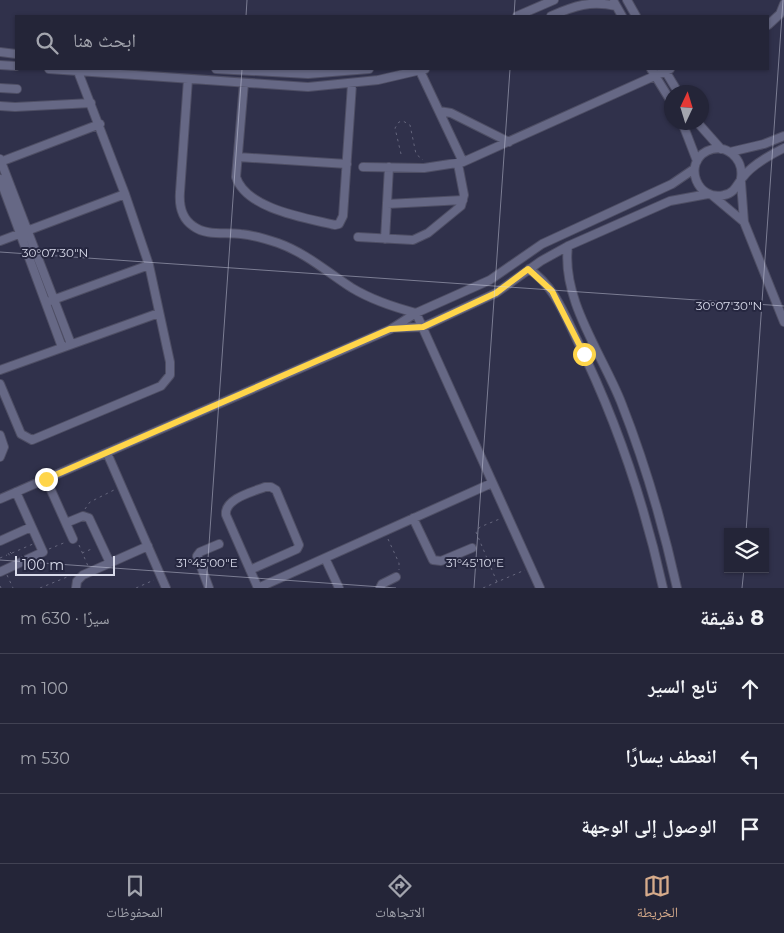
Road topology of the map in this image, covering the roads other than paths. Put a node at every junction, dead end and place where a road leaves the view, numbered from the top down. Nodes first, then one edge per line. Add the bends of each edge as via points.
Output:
1 (554, 0) edge
2 (627, 0) edge
3 (615, 3) edge
4 (546, 4) junction
5 (784, 4) edge
6 (519, 15) edge
7 (552, 15) edge
8 (555, 15) edge
9 (621, 15) edge
10 (635, 15) edge
11 (769, 24) edge
12 (0, 52) edge
13 (15, 54) edge
14 (0, 65) edge
15 (15, 66) edge
16 (78, 70) edge
17 (230, 70) edge
18 (361, 70) edge
19 (417, 70) edge
20 (421, 70) edge
21 (652, 70) edge
22 (665, 70) edge
23 (667, 70) edge
24 (354, 71) junction
25 (156, 73) edge
26 (284, 74) junction
27 (656, 76) junction
28 (188, 79) junction
29 (244, 83) junction
30 (354, 84) junction
31 (674, 85) edge
32 (284, 86) junction
33 (0, 88) edge
34 (17, 89) dead end
35 (664, 90) edge
36 (91, 103) junction
37 (0, 106) edge
38 (439, 110) junction
39 (100, 124) junction
40 (685, 130) edge
41 (704, 130) edge
42 (784, 136) edge
43 (509, 142) junction
44 (784, 148) edge
45 (721, 149) junction
46 (730, 152) junction
47 (238, 157) junction
48 (0, 161) edge
49 (461, 163) junction
50 (347, 164) junction
51 (696, 165) junction
52 (364, 167) dead end
53 (389, 168) junction
54 (0, 179) edge
55 (741, 179) junction
56 (125, 194) junction
57 (710, 195) junction
58 (464, 200) junction
59 (387, 204) junction
60 (744, 222) junction
61 (24, 232) junction
62 (358, 237) dead end
63 (385, 239) junction
64 (0, 241) edge
65 (568, 246) junction
66 (149, 265) junction
67 (528, 269) junction
68 (50, 301) junction
69 (159, 313) junction
70 (416, 313) junction
71 (784, 322) edge
72 (423, 327) junction
73 (390, 329) junction
74 (71, 344) junction
75 (62, 347) junction
76 (0, 370) edge
77 (0, 384) edge
78 (0, 436) edge
79 (106, 453) junction
80 (0, 457) edge
81 (46, 479) junction
82 (492, 483) junction
83 (16, 492) junction
84 (0, 499) edge
85 (658, 512) junction
86 (645, 516) junction
87 (414, 518) junction
88 (66, 523) junction
89 (31, 527) junction
90 (73, 539) road end
91 (0, 541) edge
92 (219, 544) dead end
93 (148, 546) junction
94 (472, 548) dead end
95 (325, 558) junction
96 (110, 563) junction
97 (250, 570) junction
98 (2, 571) edge
99 (396, 578) road end
100 (76, 588) edge
101 (166, 588) edge
102 (209, 588) edge
103 (258, 588) edge
104 (339, 588) edge
105 (380, 588) edge
106 (540, 588) edge
107 (663, 588) edge
108 (676, 588) edge

1 - 4 street
2 - 10 street
3 - 8 street via 586,3
3 - 9 street
4 - 6 street
4 - 7 street via 551,7
5 - 11 street via 780,14
12 - 13 street
14 - 15 street
16 - 25 street
16 - 36 street
17 - 26 street
18 - 24 street
19 - 30 street
20 - 38 street
21 - 27 street
22 - 27 street
23 - 31 street
24 - 26 street
24 - 30 street
25 - 28 street
26 - 32 street
27 - 35 street
27 - 43 street
28 - 29 street
28 - 70 street via 180,205 192,226 203,231 266,238 312,258 371,298
29 - 32 street
29 - 47 street
30 - 32 street
30 - 50 street
33 - 34 street
36 - 37 street
36 - 39 street
38 - 43 street via 452,113
38 - 49 street
39 - 48 street
39 - 56 street
40 - 51 street
41 - 45 street
42 - 46 street
43 - 49 street
44 - 55 street
45 - 46 street
45 - 51 street via 705,153
46 - 55 street via 740,163
47 - 50 street
47 - 50 street via 236,177 250,198 290,214 335,225 343,216
48 - 61 street
49 - 53 street
49 - 58 street
51 - 57 street via 697,184
51 - 70 street via 672,184 542,244 490,280
52 - 53 street
53 - 59 street
54 - 61 street
55 - 57 street via 732,192 723,196
55 - 60 street
56 - 61 street
56 - 66 street
57 - 60 street
57 - 65 street via 670,202
58 - 59 street
58 - 63 street via 458,210 421,237 413,240
59 - 63 street
60 - 71 street
61 - 64 street
61 - 68 street
62 - 63 street
65 - 67 street
65 - 85 street via 566,271 572,294 621,401
66 - 68 street
66 - 69 street
67 - 72 street via 496,293
67 - 86 street via 552,291 584,354 628,460
68 - 74 street
68 - 75 street
69 - 74 street
69 - 77 street via 171,368 161,386 32,440 20,434
70 - 72 street
70 - 73 street
72 - 73 street
72 - 82 street
73 - 79 street
74 - 75 street
75 - 76 street
78 - 80 street via 4,447
79 - 81 street
79 - 93 street
81 - 83 street
81 - 88 street
82 - 87 street
82 - 106 street
83 - 84 street
83 - 89 street
85 - 86 street
85 - 108 street
86 - 107 street
87 - 94 street via 436,561
87 - 95 street
88 - 90 street
88 - 96 street via 83,516 91,520
89 - 91 street
89 - 98 street via 43,552
92 - 102 street via 197,556
93 - 96 street
93 - 101 street
95 - 103 street
95 - 104 street
96 - 100 street via 80,577
97 - 97 street via 226,515 226,508 230,503 271,487 276,490 299,545 297,549
97 - 103 street
99 - 105 street

